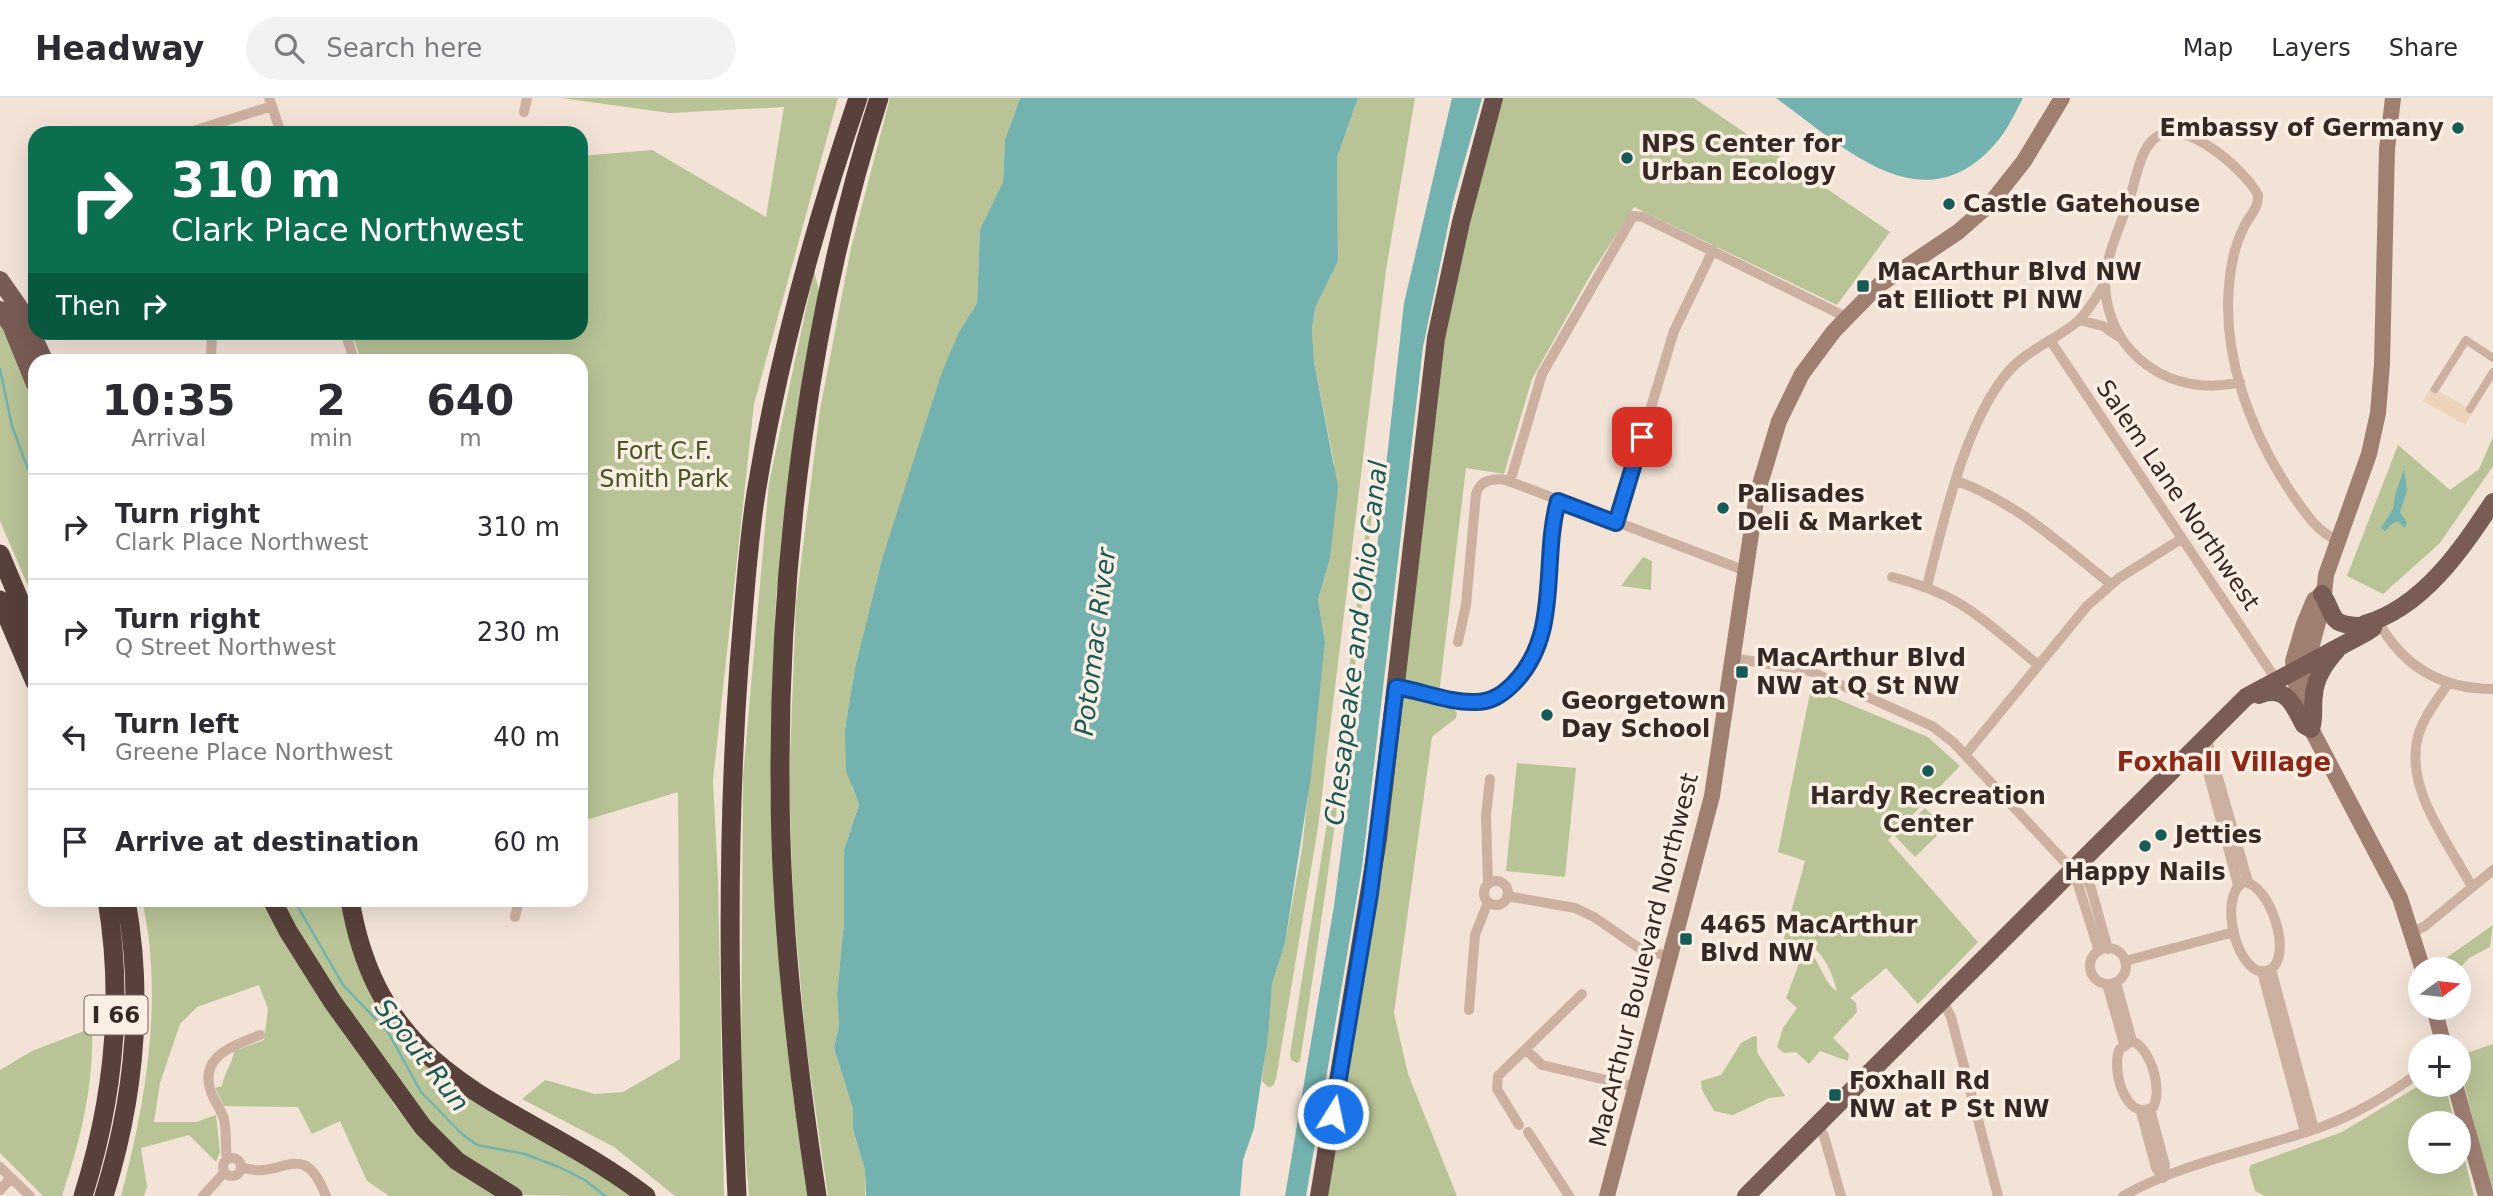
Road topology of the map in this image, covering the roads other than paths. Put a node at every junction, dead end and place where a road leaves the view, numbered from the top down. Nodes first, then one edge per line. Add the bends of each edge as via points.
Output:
1 (527, 98) edge
2 (858, 98) edge
3 (879, 98) edge
4 (1493, 98) edge
5 (2062, 98) edge
6 (2388, 99) edge
7 (271, 102) edge
8 (524, 112) dead end
9 (206, 126) edge
10 (279, 126) edge
11 (1713, 250) junction
12 (0, 272) edge
13 (2105, 283) junction
14 (3, 292) edge
15 (1846, 317) junction
16 (6, 318) edge
17 (2078, 320) junction
18 (28, 324) edge
19 (2119, 337) junction
20 (2050, 341) junction
21 (2493, 358) edge
22 (28, 368) edge
23 (2493, 372) edge
24 (2240, 383) junction
25 (2435, 389) dead end
26 (2470, 409) dead end
27 (1957, 481) junction
28 (1510, 482) junction
29 (1558, 501) junction
30 (2492, 506) edge
31 (1616, 523) junction
32 (2181, 539) junction
33 (2337, 540) junction
34 (0, 554) edge
35 (1746, 572) junction
36 (1892, 577) dead end
37 (2111, 584) junction
38 (1927, 586) junction
39 (2322, 594) junction
40 (0, 600) edge
41 (28, 620) edge
42 (2371, 623) junction
43 (1458, 642) dead end
44 (2340, 646) junction
45 (1733, 658) junction
46 (2301, 662) junction
47 (2037, 664) junction
48 (28, 666) edge
49 (2271, 672) junction
50 (2448, 684) junction
51 (1396, 687) junction
52 (2493, 689) edge
53 (2246, 697) junction
54 (2311, 729) junction
55 (2203, 739) junction
56 (1965, 755) junction
57 (1490, 779) dead end
58 (2073, 870) junction
59 (2493, 870) edge
60 (2243, 883) junction
61 (1488, 884) junction
62 (2472, 887) junction
63 (1507, 896) junction
64 (1488, 902) junction
65 (108, 907) edge
66 (128, 907) edge
67 (276, 907) edge
68 (352, 907) edge
69 (517, 907) edge
70 (515, 917) dead end
71 (2234, 932) junction
72 (2413, 932) junction
73 (2103, 950) junction
74 (1670, 957) junction
75 (2420, 957) edge
76 (2125, 961) junction
77 (2266, 970) junction
78 (2112, 983) junction
79 (1582, 994) dead end
80 (1942, 1000) junction
81 (1469, 1010) dead end
82 (260, 1035) dead end
83 (2128, 1043) junction
84 (1526, 1049) junction
85 (2408, 1080) edge
86 (1636, 1087) junction
87 (2458, 1097) edge
88 (2145, 1110) junction
89 (1818, 1124) junction
90 (102, 1130) junction
91 (2309, 1131) junction
92 (227, 1158) junction
93 (0, 1167) edge
94 (241, 1167) junction
95 (225, 1173) junction
96 (11, 1178) junction
97 (2163, 1178) junction
98 (0, 1190) edge
99 (30, 1196) edge
100 (76, 1196) edge
101 (83, 1196) edge
102 (104, 1196) edge
103 (204, 1196) edge
104 (326, 1196) edge
105 (513, 1196) edge
106 (646, 1196) edge
107 (737, 1196) edge
108 (817, 1196) edge
109 (1319, 1196) edge
110 (1569, 1196) edge
111 (1607, 1196) edge
112 (1746, 1196) edge
113 (1840, 1196) edge
114 (1998, 1196) edge
115 (2123, 1196) edge
116 (2486, 1196) edge

1 - 8 street
2 - 107 highway via 824,197 787,333 756,494 749,556 733,755 730,904
3 - 108 highway via 825,304 789,566 780,780 784,902 797,1063
4 - 51 highway via 1436,338
5 - 15 main road, MacArthur Boulevard Northwest via 2024,161 1990,204 1958,232 1886,280
6 - 33 main road via 2378,413 2365,465
7 - 9 street
7 - 10 street
11 - 15 street
11 - 28 street via 1633,216 1542,374
11 - 31 street via 1674,331
12 - 14 main road
13 - 17 street
13 - 19 street
13 - 24 street via 2144,156 2156,137 2174,131 2186,134 2227,161 2252,186 2258,203 2239,238 2229,291
14 - 16 main road
14 - 18 main road
15 - 35 main road, MacArthur Boulevard Northwest via 1802,374 1774,431 1759,484
16 - 22 main road
17 - 19 street via 2104,326
17 - 20 street
19 - 24 street via 2146,365 2174,381 2202,386
20 - 27 street via 2020,360 1994,391 1977,422
20 - 32 street, Salem Lane Northwest
21 - 25 street via 2466,340
23 - 26 street
24 - 33 street via 2252,422 2276,469 2316,525
27 - 37 street via 2025,514
27 - 38 street
28 - 29 street
28 - 43 street via 1486,481 1478,487
29 - 31 street
29 - 51 street via 1542,636 1525,671 1500,695 1482,702
30 - 42 main road via 2442,570 2414,597
31 - 35 street
32 - 37 street
32 - 49 street, Salem Lane Northwest
33 - 39 main road
34 - 41 highway
35 - 45 main road, MacArthur Boulevard Northwest
36 - 38 street
37 - 47 street
38 - 47 street via 1962,603
39 - 42 main road via 2333,620 2344,625
39 - 46 main road via 2323,604
40 - 48 highway
42 - 44 main road via 2373,628
42 - 46 main road
42 - 50 street via 2406,657
44 - 46 main road
44 - 54 main road via 2320,672
45 - 56 street via 1818,674 1928,724
45 - 74 main road, MacArthur Boulevard Northwest via 1712,796
46 - 49 main road
46 - 53 main road
46 - 54 main road
47 - 56 street
49 - 53 main road via 2253,683
50 - 52 street
50 - 62 street via 2421,729 2416,771 2424,797
51 - 109 highway via 1370,894
53 - 54 main road via 2275,691 2282,694
53 - 55 main road
54 - 72 main road via 2400,898
55 - 58 main road
55 - 60 street
56 - 58 street
57 - 61 street
58 - 73 street
58 - 80 main road
59 - 62 street
60 - 71 street via 2231,899
60 - 77 street via 2261,890 2275,921 2279,953
61 - 63 street via 1504,884
61 - 64 street via 1484,893
62 - 72 street
63 - 64 street via 1501,904
63 - 74 street via 1575,908 1639,948
64 - 81 street via 1475,935
65 - 90 highway, I 66 via 115,966 115,1032
66 - 102 highway, I 66 via 135,973 134,1040 126,1108
67 - 105 highway via 326,991 414,1116 457,1161
68 - 106 highway via 372,976 423,1051 479,1096
69 - 70 street
71 - 76 street
71 - 77 street via 2247,963
72 - 75 main road
73 - 76 street via 2120,953
73 - 78 street via 2090,962 2091,971 2095,978
74 - 86 main road, MacArthur Boulevard Northwest
76 - 78 street via 2126,971
77 - 91 street
78 - 83 street
79 - 84 street
80 - 89 main road
80 - 114 street via 1951,1017
82 - 92 street via 227,1048 216,1056 211,1069 208,1085 223,1117
83 - 88 street via 2116,1055 2116,1062 2127,1101
83 - 88 street via 2140,1044 2147,1055 2157,1093 2157,1101
84 - 86 street via 1542,1065
84 - 110 street via 1498,1076 1497,1089
85 - 91 street via 2373,1102
86 - 111 main road, MacArthur Boulevard Northwest
87 - 116 main road
88 - 97 street via 2156,1168
89 - 112 main road
89 - 113 street
90 - 100 highway
90 - 101 highway, I 66
91 - 97 street
92 - 94 street via 236,1158
92 - 95 street via 222,1166
93 - 96 street
94 - 95 street via 235,1176
94 - 104 street via 261,1171 296,1162 306,1164
95 - 103 street
96 - 98 street
96 - 99 street
97 - 115 street

